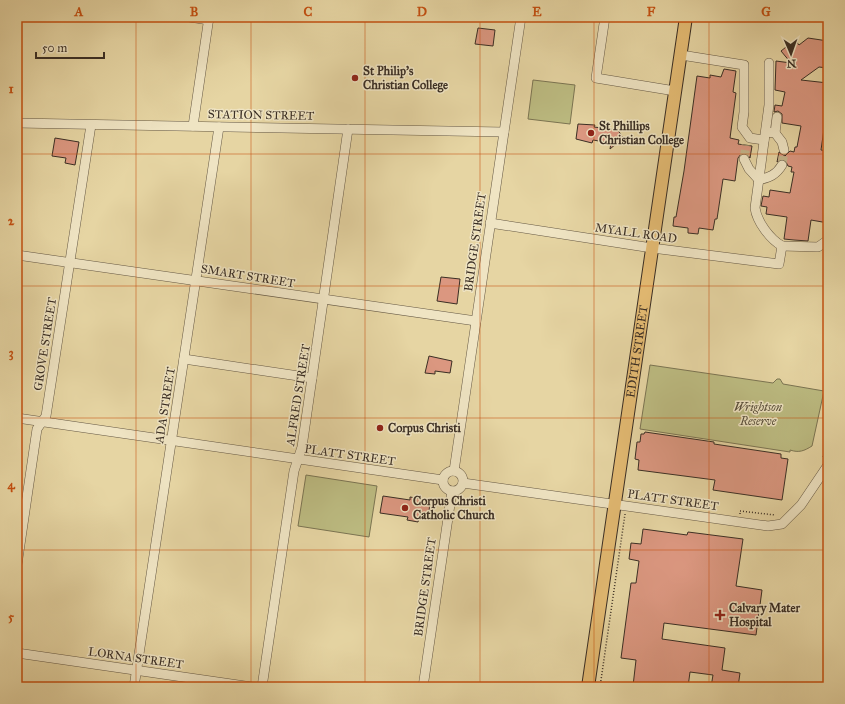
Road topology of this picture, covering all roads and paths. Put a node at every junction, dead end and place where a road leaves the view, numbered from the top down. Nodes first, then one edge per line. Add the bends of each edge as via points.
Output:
1 (189, 17) edge
2 (521, 17) edge
3 (605, 17) edge
4 (686, 17) edge
5 (209, 18) edge
6 (681, 55) junction
7 (769, 63) dead end
8 (676, 91) junction
9 (777, 116) dead end
10 (17, 123) edge
11 (91, 125) junction
12 (193, 126) junction
13 (219, 127) junction
14 (348, 129) junction
15 (504, 132) junction
16 (768, 135) junction
17 (784, 150) dead end
18 (744, 159) tunnel mouth
19 (782, 165) tunnel mouth
20 (759, 180) junction
21 (490, 223) junction
22 (828, 240) edge
23 (782, 246) junction
24 (652, 248) junction
25 (17, 255) edge
26 (70, 263) junction
27 (195, 280) junction
28 (325, 299) junction
29 (476, 321) junction
30 (184, 359) junction
31 (312, 378) junction
32 (17, 418) edge
33 (42, 422) junction
34 (172, 441) junction
35 (828, 450) edge
36 (298, 460) junction
37 (824, 464) edge
38 (454, 471) junction
39 (443, 480) junction
40 (463, 483) junction
41 (452, 491) junction
42 (615, 504) junction
43 (740, 511) dead end
44 (625, 514) dead end
45 (775, 515) dead end
46 (17, 565) edge
47 (17, 653) edge
48 (137, 671) junction
49 (134, 687) edge
50 (252, 687) edge
51 (262, 687) edge
52 (423, 687) edge
53 (588, 687) edge
54 (600, 687) edge

1 - 5 street
2 - 15 street, BRIDGE STREET
3 - 8 street via 596,78
4 - 6 main road, EDITH STREET
5 - 12 street
6 - 8 main road, EDITH STREET
6 - 16 street via 744,65 742,127 748,142
7 - 16 street
8 - 24 main road, EDITH STREET
9 - 16 street
10 - 11 street, STATION STREET
11 - 12 street, STATION STREET
11 - 26 street, GROVE STREET
12 - 13 street, STATION STREET
13 - 14 street, STATION STREET
13 - 27 street, ADA STREET
14 - 15 street, STATION STREET
14 - 28 street, ALFRED STREET
15 - 21 street, BRIDGE STREET
16 - 17 street via 782,142
16 - 20 street
18 - 20 street via 749,170
19 - 20 street via 771,177
20 - 23 street via 756,216 775,242
21 - 24 street, MYALL ROAD
21 - 29 street, BRIDGE STREET
22 - 23 street via 818,247
23 - 24 street, MYALL ROAD via 780,264
24 - 42 main road, EDITH STREET
25 - 26 street, SMART STREET
26 - 27 street, SMART STREET
26 - 33 street, GROVE STREET via 46,416
27 - 28 street, SMART STREET
27 - 30 street, ADA STREET
28 - 29 street, SMART STREET
28 - 31 street, ALFRED STREET
29 - 38 street, BRIDGE STREET
30 - 31 street
30 - 34 street, ADA STREET
31 - 36 street, ALFRED STREET via 302,452
32 - 33 street, PLATT STREET
33 - 34 street, PLATT STREET
33 - 46 street, GROVE STREET via 37,429
34 - 36 street, PLATT STREET
34 - 48 street, ADA STREET
35 - 37 path
36 - 39 street, PLATT STREET
36 - 51 street, ALFRED STREET via 294,470
37 - 42 street, PLATT STREET via 801,505 782,524 768,526
38 - 39 street via 445,474
38 - 40 street via 460,474
39 - 41 street via 445,488
40 - 41 street via 459,489
40 - 42 street, PLATT STREET
41 - 52 street, BRIDGE STREET
42 - 53 main road, EDITH STREET
43 - 45 path
44 - 54 path
47 - 48 street, LORNA STREET
48 - 49 street, ADA STREET
48 - 50 street, LORNA STREET

